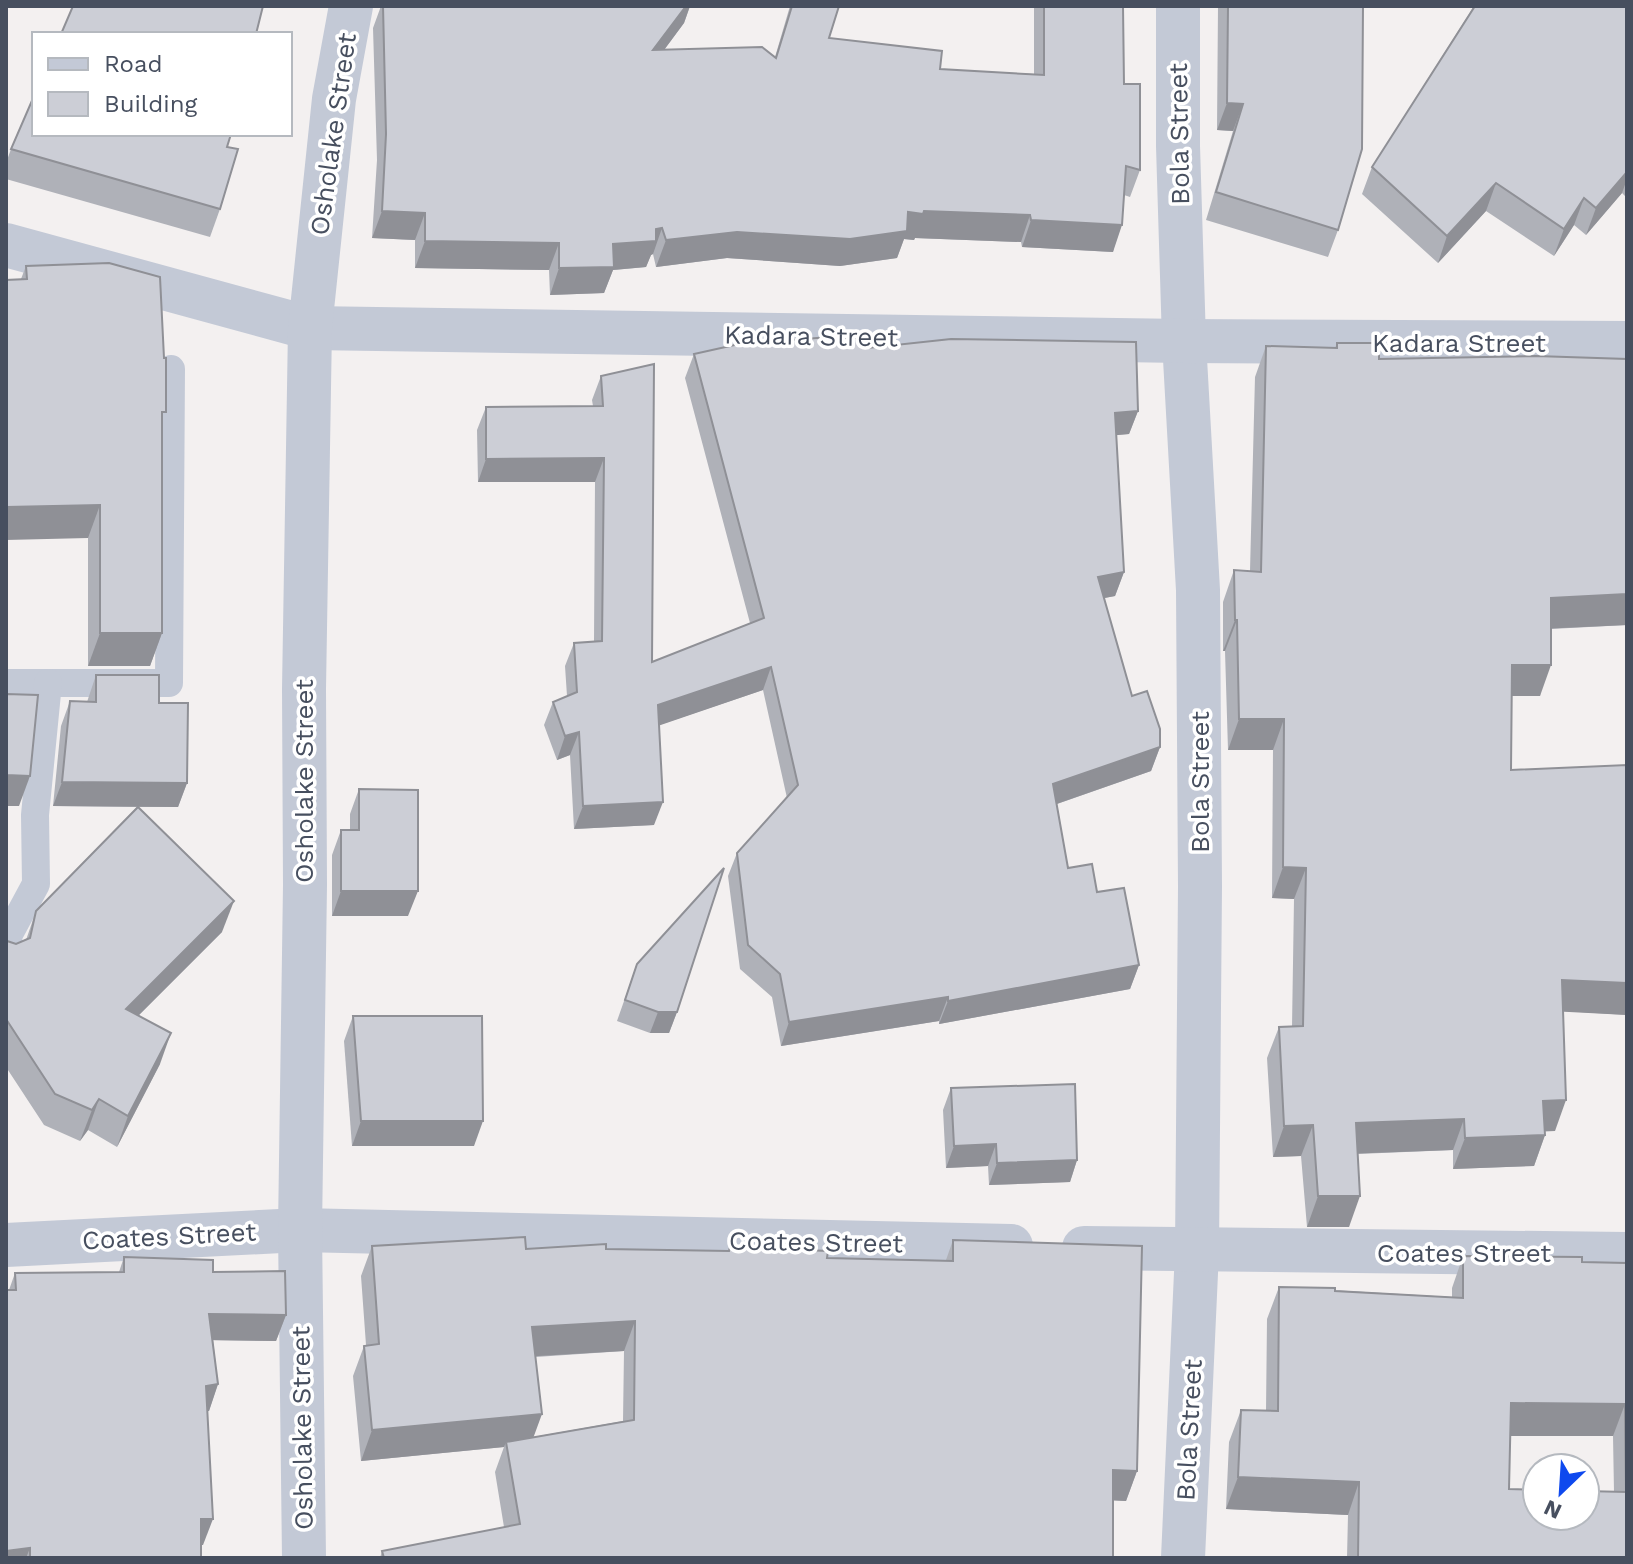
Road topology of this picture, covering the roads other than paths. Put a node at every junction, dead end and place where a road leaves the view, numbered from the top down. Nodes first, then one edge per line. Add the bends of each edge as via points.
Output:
1 (351, 6) edge
2 (1178, 6) edge
3 (6, 245) edge
4 (310, 328) junction
5 (1184, 341) junction
6 (1627, 343) edge
7 (171, 369) dead end
8 (6, 683) edge
9 (48, 683) junction
10 (6, 958) edge
11 (300, 1230) junction
12 (6, 1245) edge
13 (1197, 1251) junction
14 (1627, 1254) edge
15 (304, 1558) edge
16 (1183, 1558) edge

1 - 4 street, Osholake Street via 334,99
2 - 5 street, Bola Street
3 - 4 street, Kadara Street
4 - 5 street, Kadara Street
4 - 11 street, Osholake Street
5 - 6 street, Kadara Street
5 - 13 street, Bola Street via 1198,590
7 - 9 lane via 169,683
8 - 9 lane
9 - 10 lane via 35,815 36,884 9,934
11 - 12 street, Coates Street
11 - 13 street, Coates Street
11 - 15 street, Osholake Street
13 - 14 street, Coates Street
13 - 16 street, Bola Street

